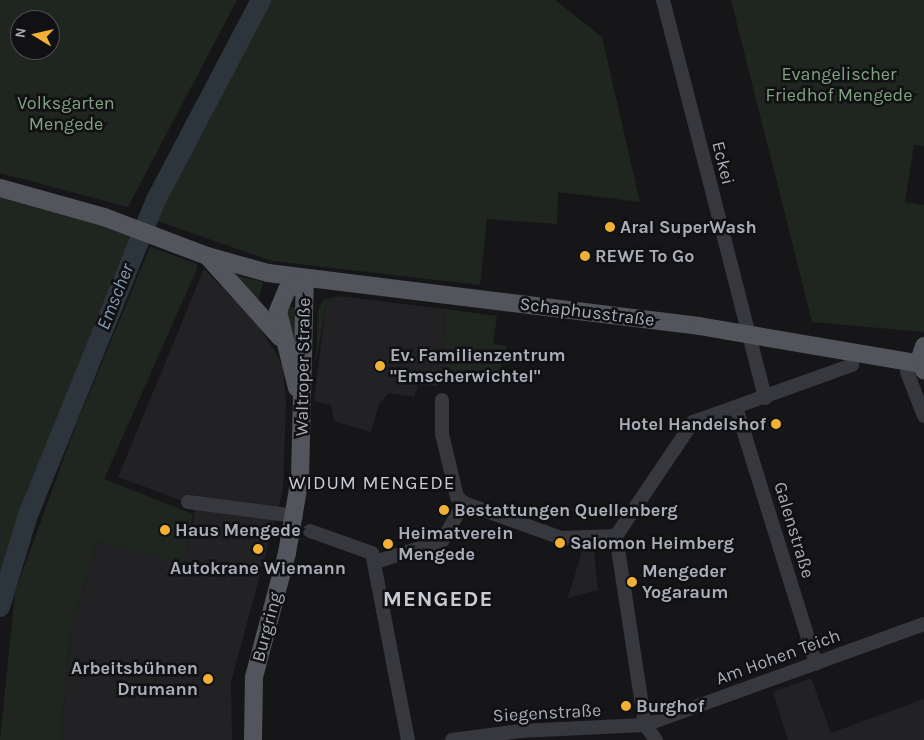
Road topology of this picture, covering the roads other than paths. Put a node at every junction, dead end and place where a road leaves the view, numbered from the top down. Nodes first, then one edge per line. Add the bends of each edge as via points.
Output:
1 (663, 0) edge
2 (0, 188) edge
3 (207, 256) junction
4 (305, 279) junction
5 (746, 335) junction
6 (282, 340) junction
7 (919, 361) edge
8 (852, 365) dead end
9 (765, 398) junction
10 (442, 400) dead end
11 (301, 402) junction
12 (736, 407) junction
13 (924, 416) edge
14 (188, 502) dead end
15 (464, 503) junction
16 (296, 516) junction
17 (310, 531) dead end
18 (616, 536) junction
19 (374, 558) junction
20 (924, 624) edge
21 (816, 664) junction
22 (645, 725) junction
23 (253, 740) edge
24 (408, 740) edge
25 (452, 740) edge
26 (656, 740) edge

1 - 5 street, Eckei
2 - 3 main road, Waltroper Straße via 113,221
3 - 4 main road, Waltroper Straße
3 - 6 main road
4 - 5 main road, Schaphusstraße via 567,309
4 - 6 main road via 290,287 280,301 277,318
4 - 11 main road, Waltroper Straße
5 - 7 main road, Schaphusstraße
5 - 9 street, Eckei
6 - 11 main road
7 - 13 street
8 - 9 street
9 - 12 street
10 - 15 street via 442,434 457,497
11 - 16 main road, Waltroper Straße
12 - 18 street via 687,428
12 - 21 street, Galenstraße
14 - 16 street
15 - 18 street via 561,538
15 - 19 street via 449,536 442,541
16 - 23 main road, Burgring via 254,677
17 - 19 street
18 - 22 street
19 - 24 street
20 - 21 street, Am Hohen Teich
21 - 22 street, Am Hohen Teich
22 - 25 street, Siegenstraße via 520,731
22 - 26 street

